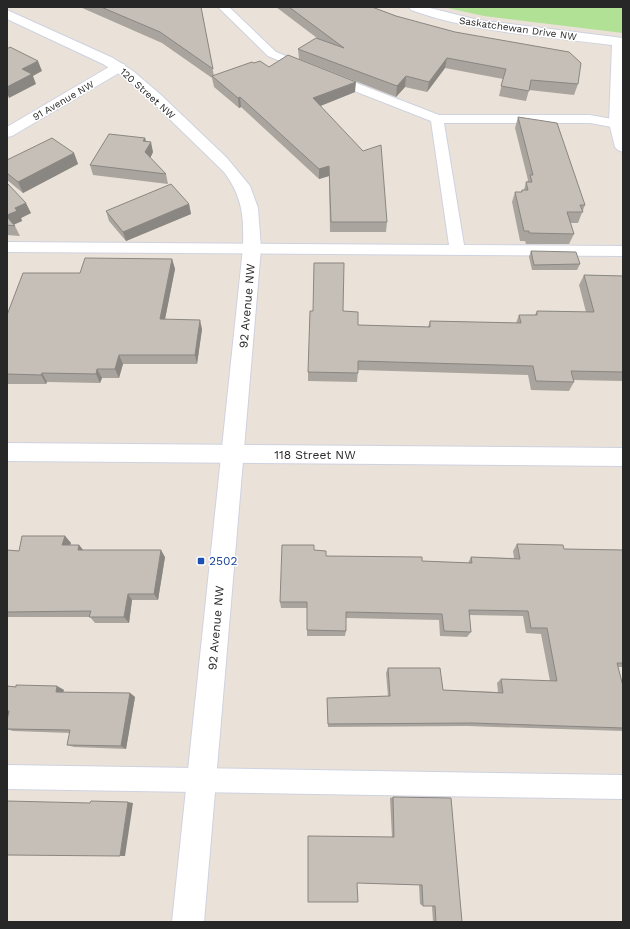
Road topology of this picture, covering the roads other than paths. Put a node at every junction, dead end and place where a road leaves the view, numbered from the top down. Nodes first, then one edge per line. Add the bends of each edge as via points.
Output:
1 (223, 7) edge
2 (414, 7) edge
3 (7, 14) edge
4 (621, 42) edge
5 (119, 67) junction
6 (437, 118) junction
7 (619, 124) edge
8 (7, 132) edge
9 (623, 147) edge
10 (252, 215) joint
11 (7, 247) edge
12 (252, 248) junction
13 (457, 250) junction
14 (623, 251) edge
15 (7, 452) edge
16 (233, 454) junction
17 (623, 457) edge
18 (7, 777) edge
19 (202, 780) junction
20 (623, 787) edge
21 (188, 922) edge

1 - 6 lane via 272,54
2 - 4 street, Saskatchewan Drive NW via 478,24
3 - 5 street, 120 Street NW
4 - 7 street
5 - 8 street, 91 Avenue NW
5 - 10 street, 120 Street NW via 226,166 242,187
6 - 7 lane via 590,119
6 - 13 lane
7 - 9 street
10 - 12 street, 92 Avenue NW
11 - 12 lane
12 - 13 lane
12 - 16 street, 92 Avenue NW
13 - 14 lane
15 - 16 street, 118 Street NW
16 - 17 street, 118 Street NW
16 - 19 street, 92 Avenue NW
18 - 19 lane
19 - 20 lane
19 - 21 street, 92 Avenue NW

